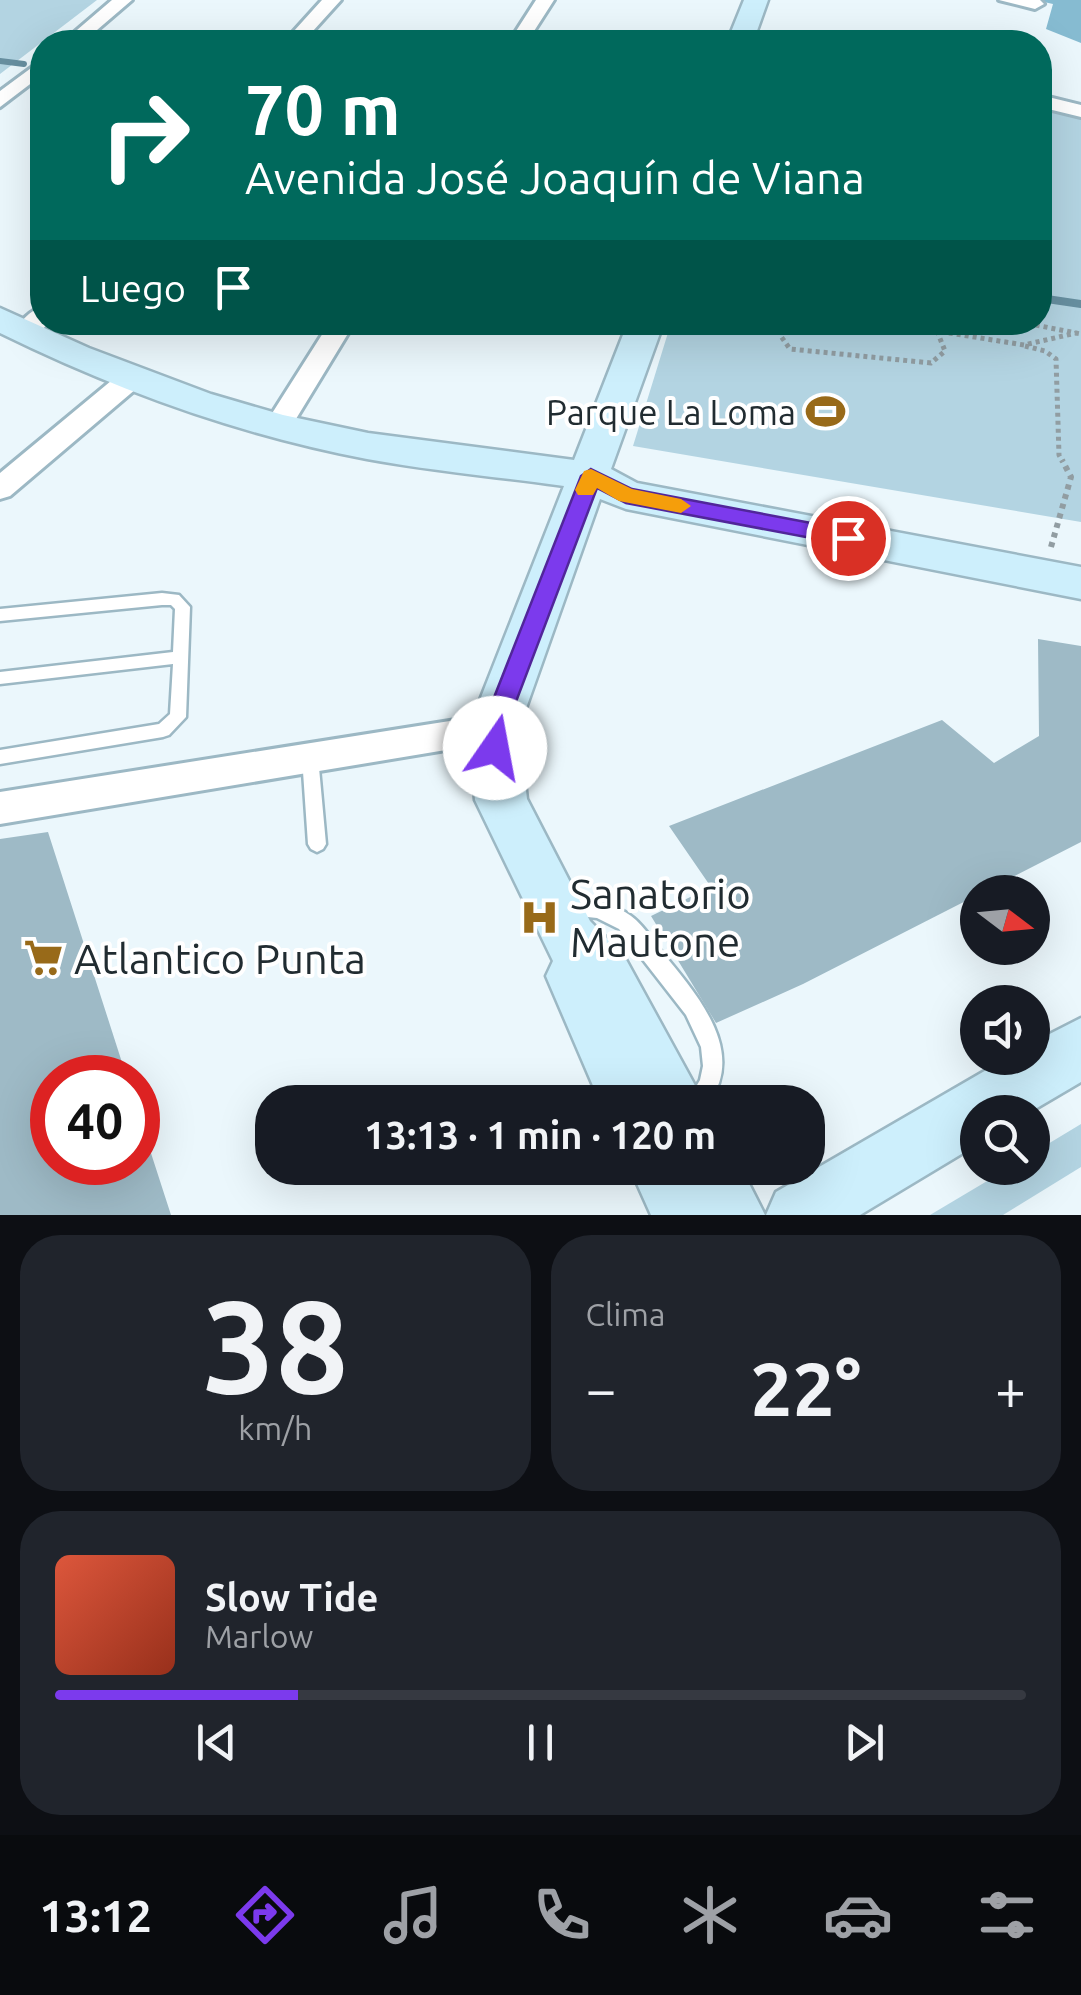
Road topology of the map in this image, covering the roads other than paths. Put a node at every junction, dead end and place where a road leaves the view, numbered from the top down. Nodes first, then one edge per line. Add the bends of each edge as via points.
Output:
1 (124, 0) edge
2 (332, 0) edge
3 (544, 0) edge
4 (756, 0) edge
5 (1008, 0) edge
6 (1036, 4) dead end
7 (87, 30) edge
8 (304, 30) edge
9 (525, 30) edge
10 (745, 30) edge
11 (30, 76) edge
12 (0, 101) edge
13 (1052, 104) edge
14 (1081, 111) edge
15 (43, 335) edge
16 (335, 335) edge
17 (641, 335) edge
18 (132, 377) junction
19 (278, 426) junction
20 (591, 476) junction
21 (0, 489) edge
22 (1049, 556) edge
23 (1081, 582) edge
24 (0, 615) edge
25 (182, 657) junction
26 (0, 678) edge
27 (494, 728) junction
28 (0, 757) edge
29 (310, 757) junction
30 (0, 808) edge
31 (317, 844) dead end
32 (562, 925) junction
33 (1081, 1048) edge
34 (622, 1085) edge
35 (664, 1085) edge
36 (709, 1085) edge
37 (671, 1185) edge
38 (715, 1185) edge
39 (686, 1215) edge
40 (732, 1215) edge
41 (800, 1215) edge

1 - 7 street
2 - 8 street
3 - 9 street
4 - 10 street
5 - 6 street
11 - 12 street
13 - 14 street
15 - 18 street
16 - 19 street
17 - 20 street
18 - 19 street
18 - 21 street
19 - 20 street via 368,446
20 - 22 street via 626,496
20 - 27 street
22 - 23 street
24 - 25 lane via 174,599 184,607
25 - 26 lane
25 - 28 lane via 178,717 163,730
27 - 29 street
27 - 32 street via 501,800
29 - 30 street
29 - 31 lane
32 - 34 street via 576,982
32 - 35 street via 604,975
32 - 36 lane via 573,906 624,920 694,1007 713,1050
33 - 41 street
37 - 39 street
38 - 40 street

